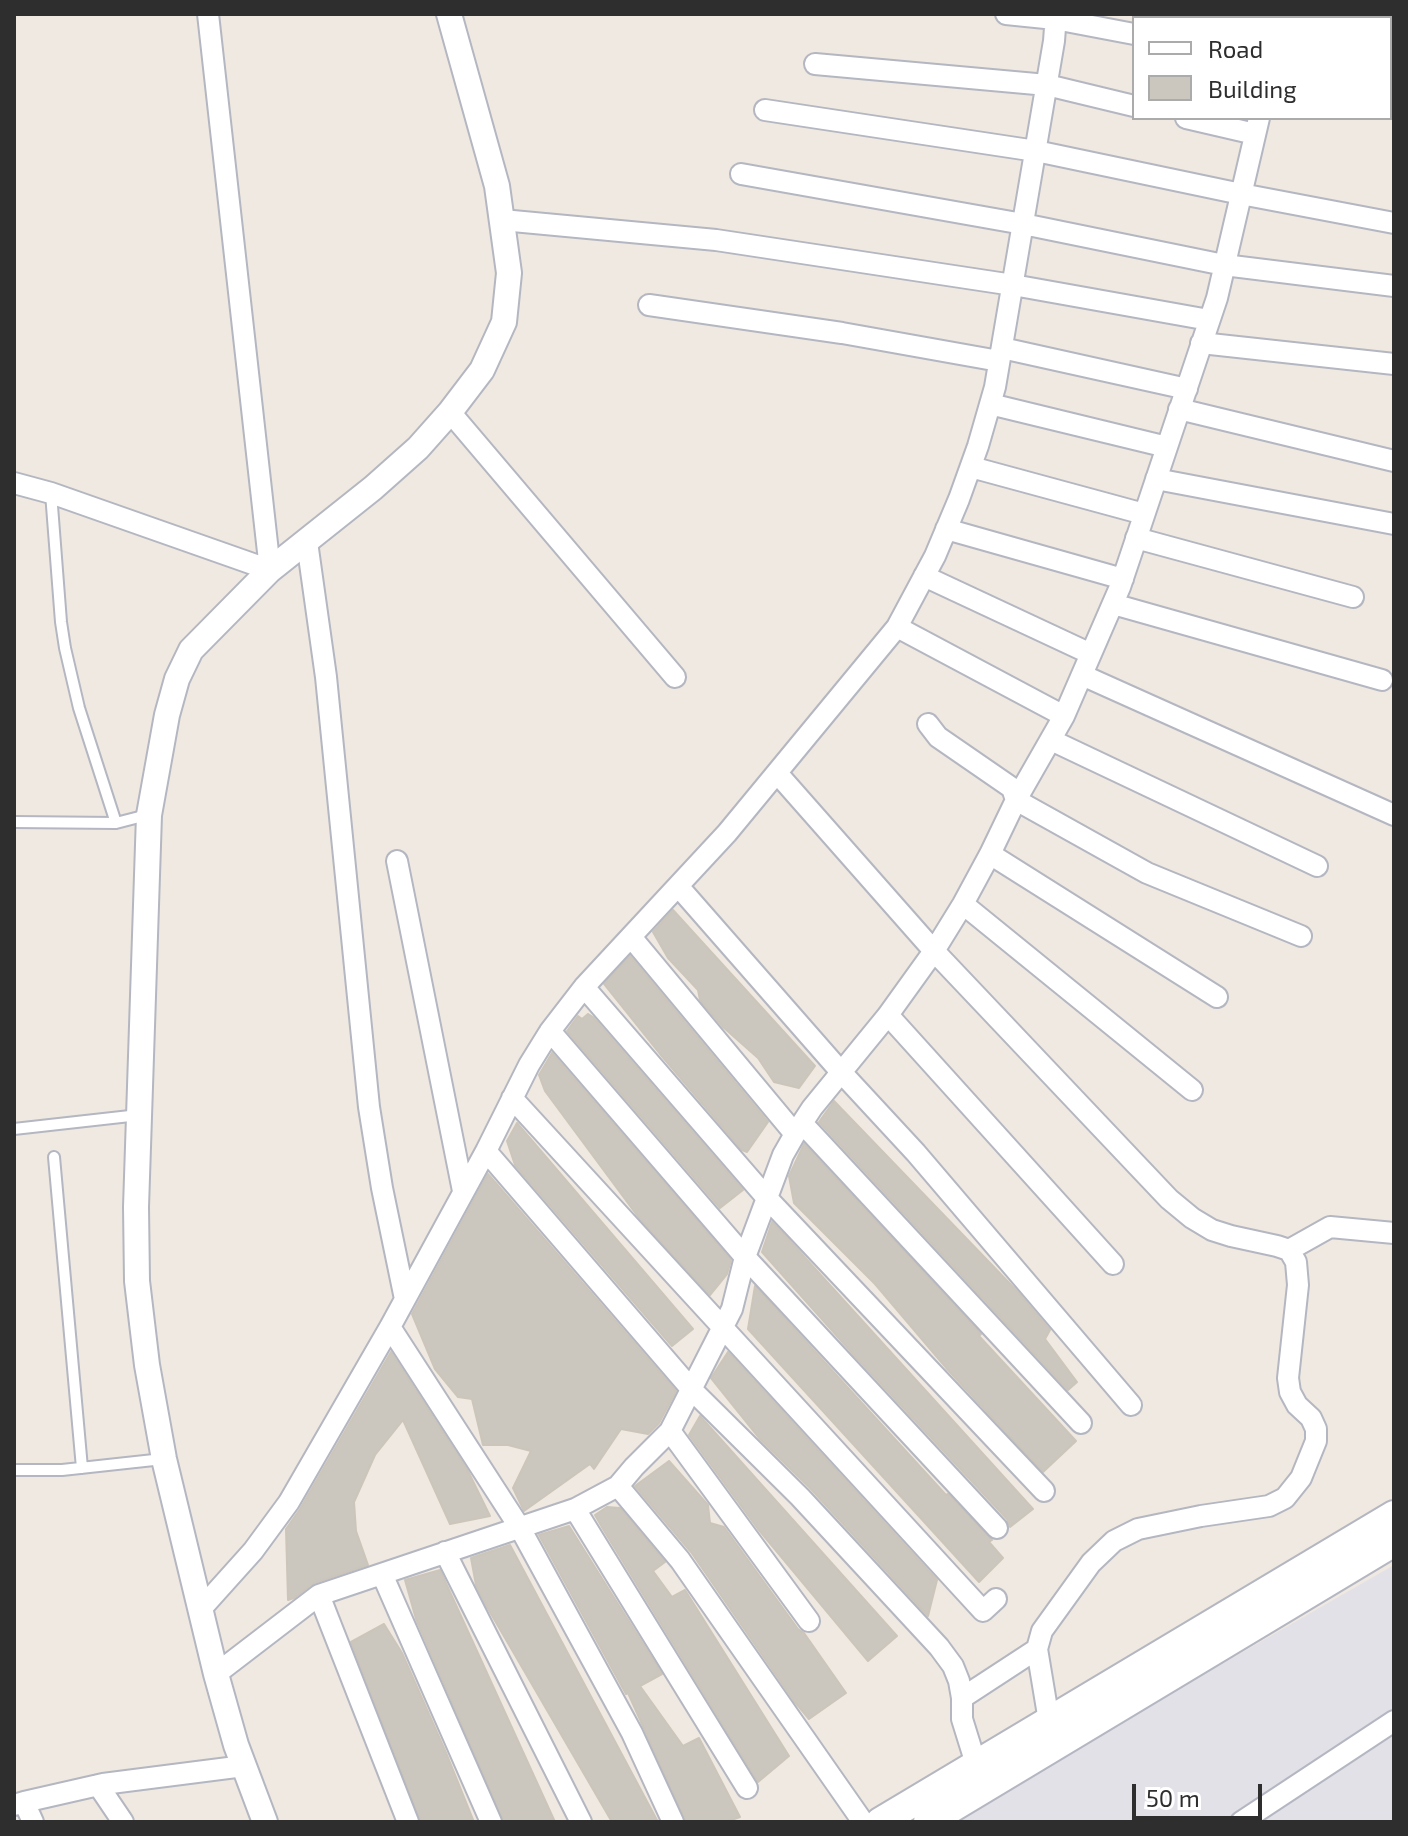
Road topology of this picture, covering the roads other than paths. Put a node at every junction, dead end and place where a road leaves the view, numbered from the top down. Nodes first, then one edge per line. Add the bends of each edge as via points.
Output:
1 (208, 14) edge
2 (449, 14) edge
3 (1006, 14) edge
4 (1056, 17) edge
5 (1132, 34) edge
6 (815, 64) dead end
7 (1047, 85) junction
8 (1132, 106) edge
9 (765, 110) dead end
10 (1204, 120) edge
11 (1257, 126) edge
12 (1036, 151) junction
13 (741, 174) dead end
14 (1241, 194) junction
15 (502, 220) junction
16 (1394, 223) edge
17 (1023, 224) junction
18 (1224, 265) junction
19 (1013, 285) junction
20 (1394, 286) edge
21 (649, 305) dead end
22 (1209, 320) junction
23 (1201, 343) junction
24 (1001, 355) junction
25 (1394, 364) edge
26 (1187, 389) junction
27 (990, 404) junction
28 (1179, 409) junction
29 (450, 412) junction
30 (1167, 447) junction
31 (1394, 461) edge
32 (971, 467) junction
33 (1156, 479) junction
34 (14, 483) edge
35 (51, 493) junction
36 (1144, 514) junction
37 (1394, 524) edge
38 (946, 529) junction
39 (1136, 538) junction
40 (307, 542) junction
41 (270, 570) junction
42 (924, 576) junction
43 (1123, 579) junction
44 (1353, 597) dead end
45 (1113, 604) junction
46 (897, 627) junction
47 (1091, 654) junction
48 (1082, 675) junction
49 (675, 677) dead end
50 (1382, 680) dead end
51 (1064, 716) junction
52 (928, 724) dead end
53 (1051, 740) junction
54 (777, 773) junction
55 (1016, 800) junction
56 (149, 815) junction
57 (1394, 815) edge
58 (14, 822) edge
59 (116, 823) junction
60 (990, 854) junction
61 (397, 861) dead end
62 (1317, 866) dead end
63 (678, 886) junction
64 (963, 904) junction
65 (1301, 936) dead end
66 (631, 937) junction
67 (934, 951) junction
68 (584, 987) junction
69 (1217, 997) dead end
70 (888, 1015) junction
71 (550, 1031) junction
72 (841, 1072) junction
73 (1192, 1090) dead end
74 (512, 1098) junction
75 (140, 1115) junction
76 (798, 1128) junction
77 (14, 1129) edge
78 (486, 1151) junction
79 (54, 1157) dead end
80 (463, 1191) junction
81 (766, 1197) junction
82 (1394, 1233) edge
83 (1289, 1250) junction
84 (745, 1257) junction
85 (1113, 1264) dead end
86 (405, 1299) junction
87 (390, 1327) junction
88 (722, 1327) junction
89 (692, 1390) junction
90 (1131, 1405) dead end
91 (1081, 1423) dead end
92 (670, 1431) junction
93 (164, 1459) junction
94 (82, 1468) junction
95 (14, 1470) edge
96 (618, 1486) junction
97 (1044, 1491) dead end
98 (575, 1509) junction
99 (1394, 1515) edge
100 (520, 1528) junction
101 (997, 1528) dead end
102 (1394, 1542) edge
103 (445, 1552) junction
104 (382, 1574) junction
105 (319, 1595) junction
106 (996, 1599) dead end
107 (200, 1610) junction
108 (809, 1621) dead end
109 (1037, 1649) junction
110 (216, 1674) junction
111 (962, 1698) junction
112 (1049, 1721) junction
113 (1394, 1721) edge
114 (976, 1764) junction
115 (244, 1766) junction
116 (98, 1785) junction
117 (747, 1788) dead end
118 (19, 1804) edge
119 (33, 1822) edge
120 (123, 1822) edge
121 (265, 1822) edge
122 (408, 1822) edge
123 (491, 1822) edge
124 (581, 1822) edge
125 (673, 1822) edge
126 (863, 1822) edge
127 (880, 1822) edge
128 (928, 1822) edge
129 (1241, 1822) edge

1 - 41 street
2 - 15 street
3 - 4 street
4 - 5 street
4 - 7 street
6 - 7 street
7 - 8 street
7 - 12 street
9 - 12 street
10 - 11 street
11 - 14 street
12 - 14 street
12 - 17 street
13 - 17 street
14 - 16 street
14 - 18 street
15 - 19 street via 716,240
15 - 29 street via 509,273 504,322 482,370
17 - 18 street
17 - 19 street
18 - 20 street
18 - 22 street
19 - 22 street
19 - 24 street
21 - 24 street
22 - 23 street
23 - 25 street
23 - 26 street
24 - 26 street
24 - 27 street
26 - 28 street
27 - 30 street
27 - 32 street
28 - 30 street
28 - 31 street
29 - 40 street via 418,448
29 - 49 street
30 - 33 street
32 - 36 street
32 - 38 street
33 - 36 street
33 - 37 street
34 - 35 street
35 - 41 street
35 - 59 lane via 65,648
36 - 39 street
38 - 42 street
38 - 43 street
39 - 43 street
39 - 44 street
40 - 41 street
40 - 86 street via 326,677 369,1107
41 - 56 street via 191,650 167,715
42 - 46 street
42 - 47 street
43 - 45 street
45 - 47 street
45 - 50 street
46 - 51 street
46 - 54 street
47 - 48 street
48 - 51 street
48 - 57 street
51 - 53 street
52 - 55 street via 938,737 1012,788
53 - 55 street
53 - 62 street
54 - 63 street
54 - 67 street
55 - 60 street
55 - 65 street via 1147,873
56 - 59 lane
56 - 75 street
58 - 59 lane
60 - 64 street
60 - 69 street
61 - 80 street
63 - 66 street
63 - 72 street
64 - 67 street
64 - 73 street
66 - 68 street
66 - 76 street
67 - 70 street
67 - 83 street via 1169,1199 1222,1233
68 - 71 street
68 - 81 street
70 - 72 street
70 - 85 street
71 - 74 street
71 - 84 street
72 - 76 street
72 - 90 street
74 - 78 street
74 - 88 street
75 - 77 lane
75 - 93 street via 137,1281
76 - 81 street
76 - 91 street
78 - 80 street
78 - 89 street
79 - 94 lane
80 - 86 street
81 - 84 street
81 - 97 street
82 - 83 street via 1330,1227
83 - 109 street via 1298,1285 1290,1392 1316,1429 1301,1478 1285,1498 1269,1506 1171,1521 1114,1541 1091,1563 1042,1631
84 - 88 street
84 - 101 street
86 - 87 street
87 - 100 street
87 - 107 street via 289,1502
88 - 89 street
88 - 106 street via 983,1611
89 - 92 street
89 - 111 street via 939,1647 953,1666
92 - 96 street
92 - 108 street
93 - 94 lane
93 - 107 street
94 - 95 lane
96 - 98 street
96 - 126 street via 680,1560
98 - 100 street
98 - 117 street
99 - 112 main road
100 - 103 street
100 - 125 street via 632,1733
102 - 128 main road
103 - 104 street
103 - 124 street
104 - 105 street
104 - 123 street
105 - 110 street
105 - 122 street
107 - 110 street
109 - 111 street
109 - 112 street
110 - 115 street
111 - 114 street via 962,1719
112 - 114 main road
113 - 129 street
114 - 127 main road
115 - 116 street
115 - 121 street
116 - 118 street
116 - 120 street
118 - 119 street

